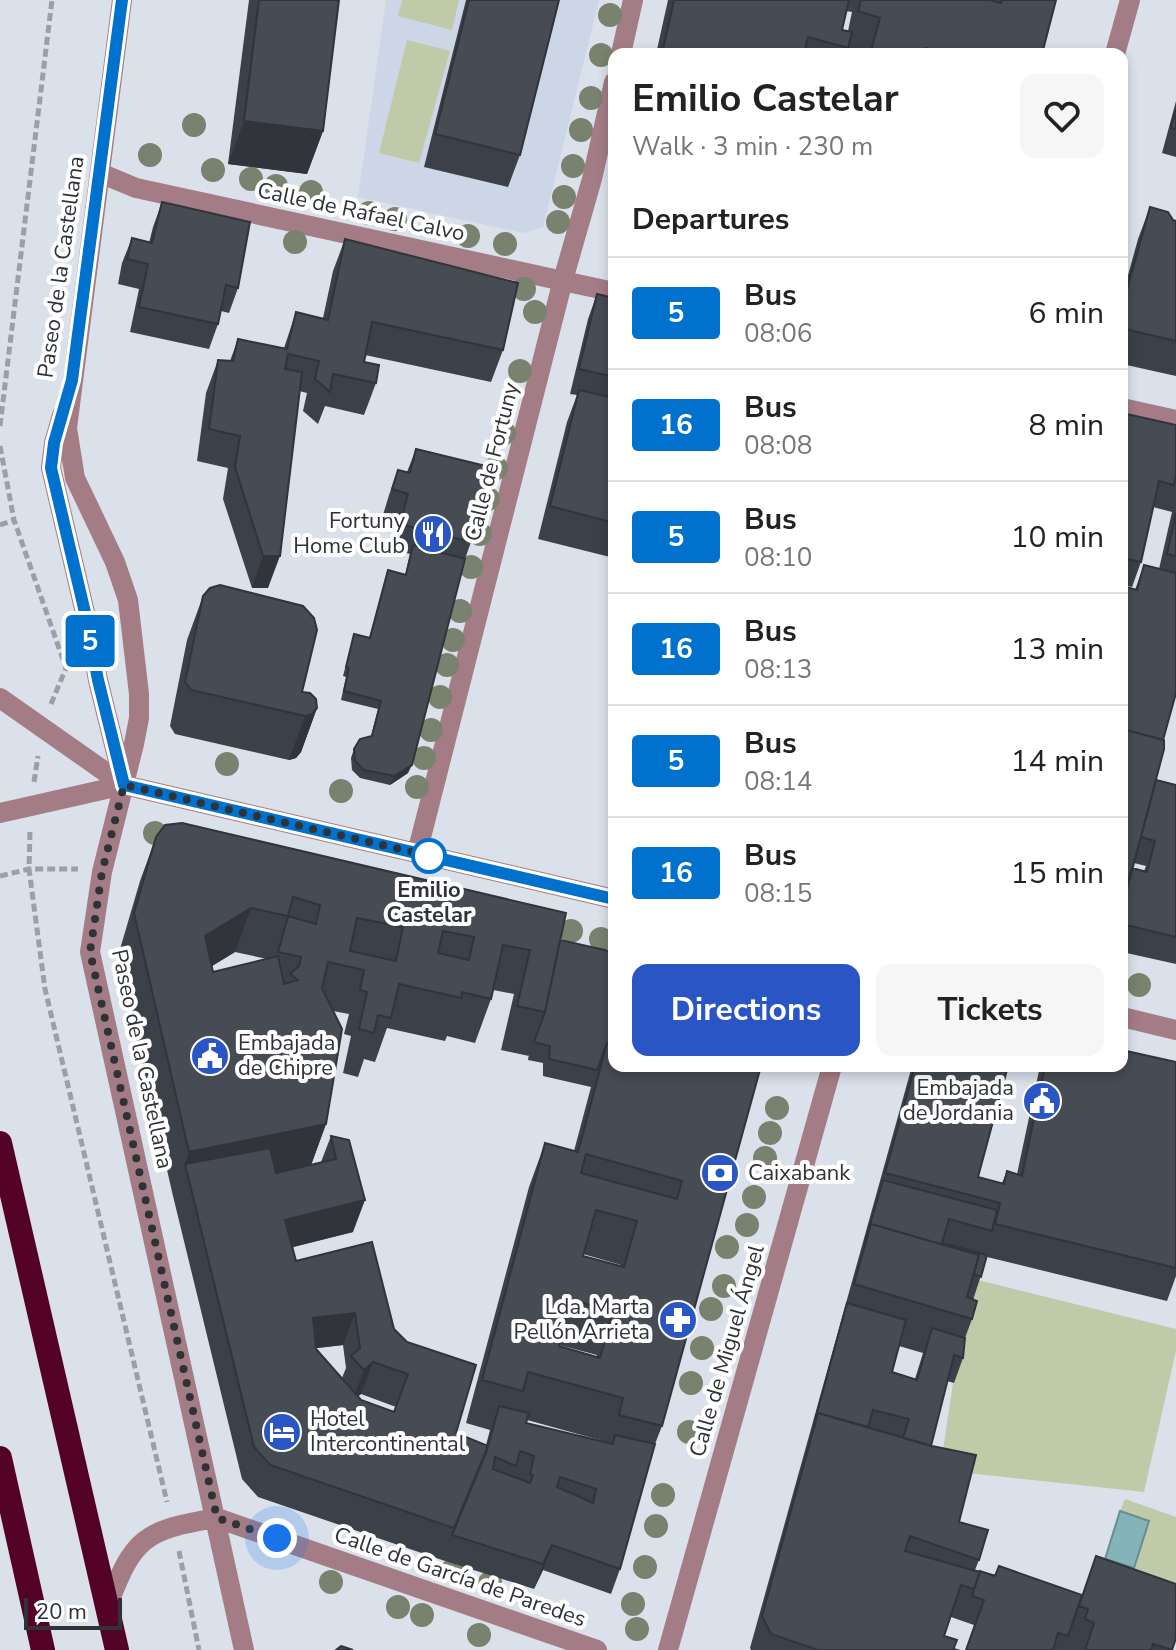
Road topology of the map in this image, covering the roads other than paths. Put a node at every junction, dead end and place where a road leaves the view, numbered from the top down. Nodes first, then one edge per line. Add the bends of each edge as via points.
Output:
1 (122, 0) edge
2 (633, 0) edge
3 (1130, 0) edge
4 (622, 48) edge
5 (1117, 48) edge
6 (608, 108) edge
7 (100, 173) junction
8 (563, 280) junction
9 (608, 291) edge
10 (72, 380) junction
11 (1128, 409) edge
12 (1176, 420) edge
13 (0, 698) edge
14 (124, 785) junction
15 (0, 813) edge
16 (417, 853) junction
17 (608, 898) edge
18 (1128, 1018) edge
19 (1176, 1030) edge
20 (830, 1072) edge
21 (0, 1143) edge
22 (0, 1458) edge
23 (217, 1518) junction
24 (107, 1608) junction
25 (43, 1650) edge
26 (117, 1650) edge
27 (244, 1650) edge
28 (597, 1650) edge
29 (668, 1650) edge

1 - 7 street, Paseo de la Castellana
2 - 4 street
3 - 5 street
6 - 8 street, Calle de Fortuny
7 - 8 street, Calle de Rafael Calvo via 136,188
7 - 10 street, Paseo de la Castellana
8 - 9 street, Calle de Rafael Calvo
8 - 16 street, Calle de Fortuny
10 - 14 street via 51,468
10 - 14 street, Paseo de la Castellana via 70,459 115,562 133,631 139,718
11 - 12 street
13 - 14 street
14 - 15 street
14 - 16 street
14 - 23 street, Paseo de la Castellana via 102,872 90,952
16 - 17 street
18 - 19 street
20 - 29 street, Calle de Miguel Ángel
21 - 24 highway
22 - 25 highway
23 - 24 street via 172,1525 138,1545
23 - 27 street, Paseo de la Castellana
23 - 28 street, Calle de García de Paredes
24 - 26 highway

